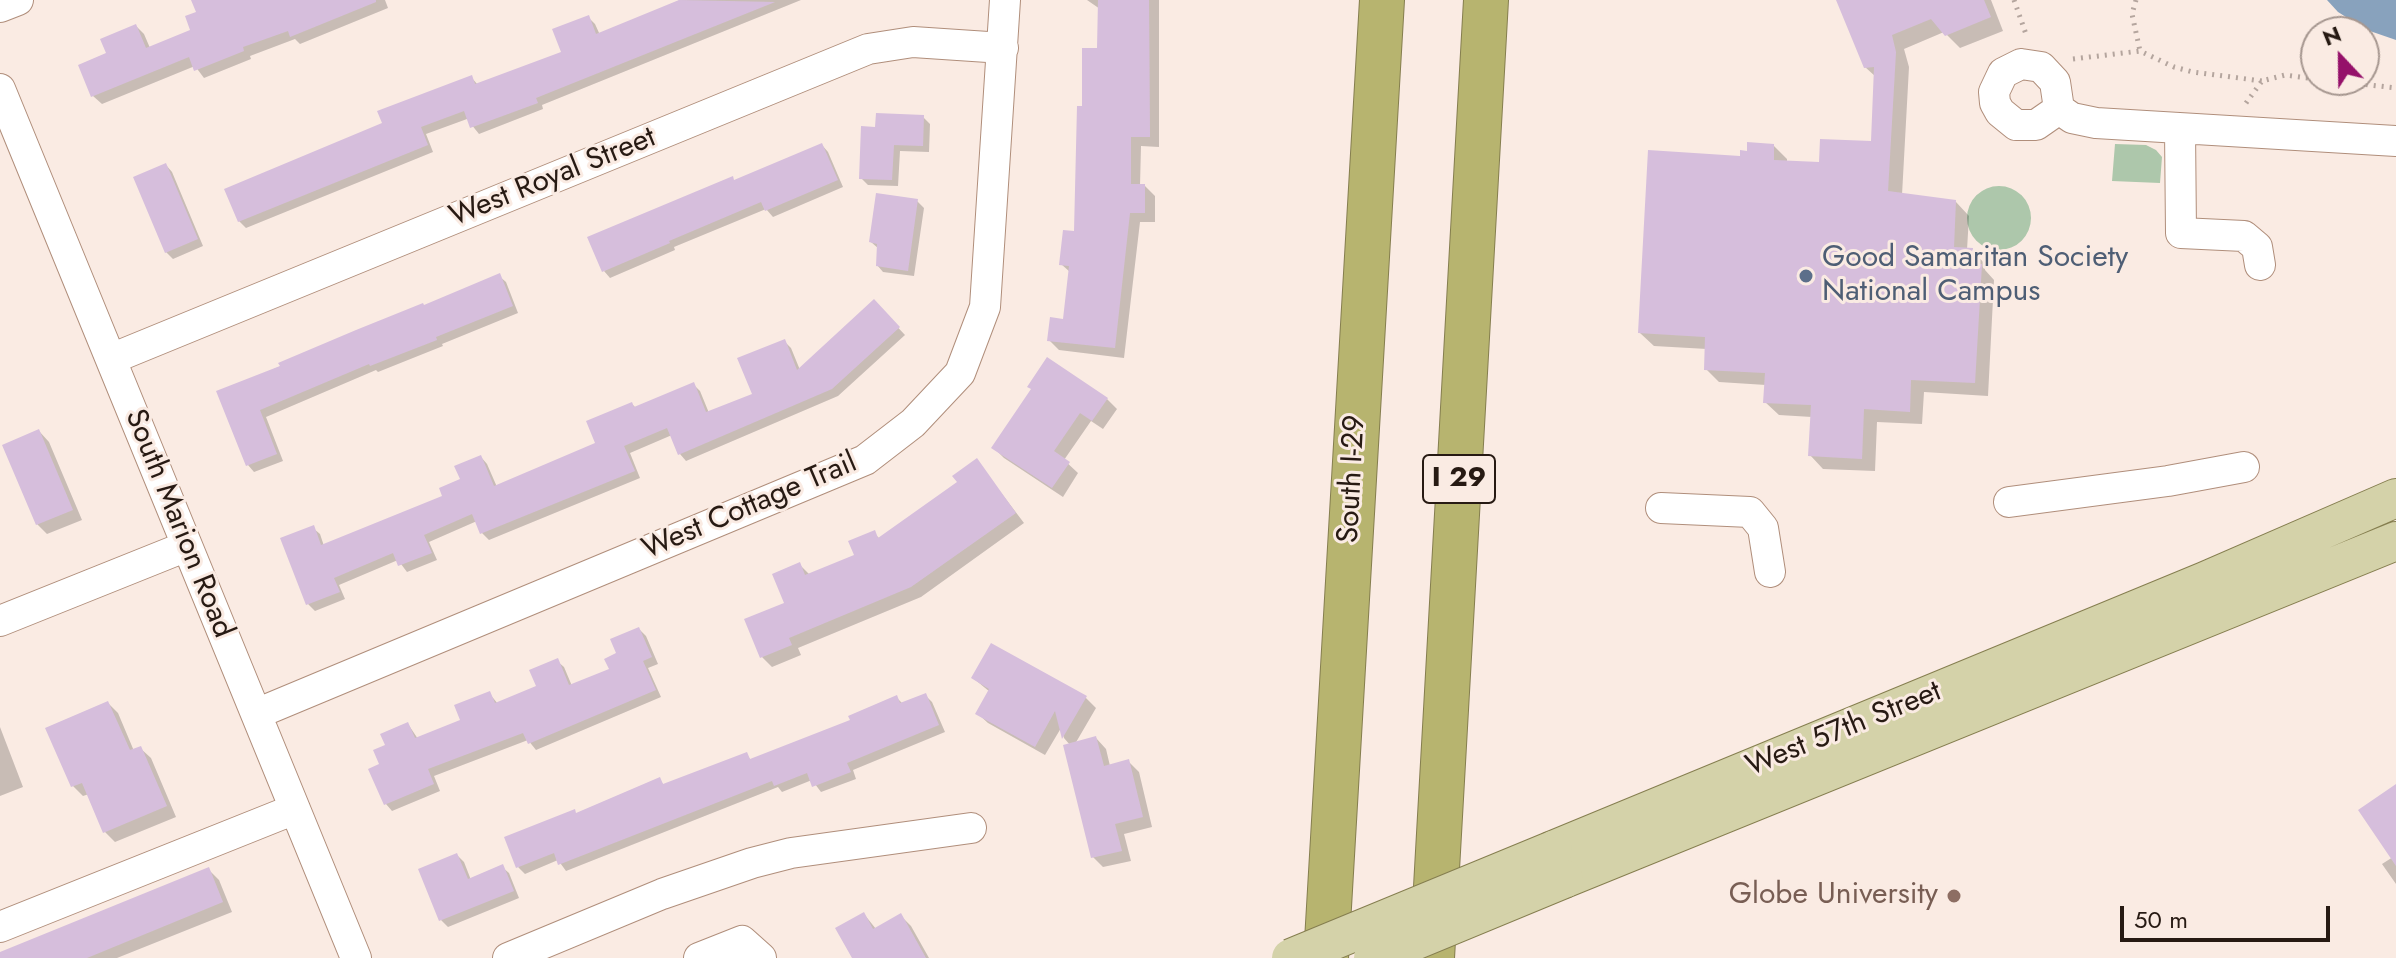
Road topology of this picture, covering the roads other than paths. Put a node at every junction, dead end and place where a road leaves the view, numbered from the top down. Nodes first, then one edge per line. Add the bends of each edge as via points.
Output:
1 (18, 0) edge
2 (1005, 0) edge
3 (1382, 0) edge
4 (1486, 0) edge
5 (0, 7) edge
6 (1003, 48) junction
7 (0, 89) edge
8 (2059, 109) dead end
9 (2180, 129) junction
10 (2396, 141) edge
11 (2260, 265) dead end
12 (111, 359) junction
13 (2244, 467) dead end
14 (2396, 498) edge
15 (2009, 502) dead end
16 (1661, 508) dead end
17 (2396, 541) edge
18 (187, 546) junction
19 (1770, 572) dead end
20 (0, 621) edge
21 (256, 714) junction
22 (295, 809) junction
23 (971, 828) dead end
24 (1559, 865) junction
25 (0, 927) edge
26 (356, 958) edge
27 (508, 958) edge
28 (699, 958) edge
29 (761, 958) edge
30 (1291, 958) edge
31 (1326, 958) edge
32 (1373, 958) edge
33 (1432, 958) edge

1 - 5 street
2 - 6 street, West Cottage Trail
3 - 31 highway, South I-29
4 - 33 highway, I 29
6 - 12 street, West Royal Street via 913,42 868,49
6 - 21 street, West Cottage Trail via 985,307 960,373 913,423 865,460
7 - 12 street, South Marion Road
8 - 9 street via 2096,123
9 - 10 street
9 - 11 street via 2181,233 2244,236 2257,247
12 - 18 street, South Marion Road
13 - 15 street
14 - 24 main road, West 57th Street
16 - 19 street via 1750,512 1763,528
17 - 24 main road, West 57th Street
18 - 20 street
18 - 21 street, South Marion Road
21 - 22 street, South Marion Road
22 - 25 street
22 - 26 street, South Marion Road
23 - 27 street via 752,863
24 - 30 main road, West 57th Street, bridge
24 - 32 main road, West 57th Street, bridge
28 - 29 street via 742,941

